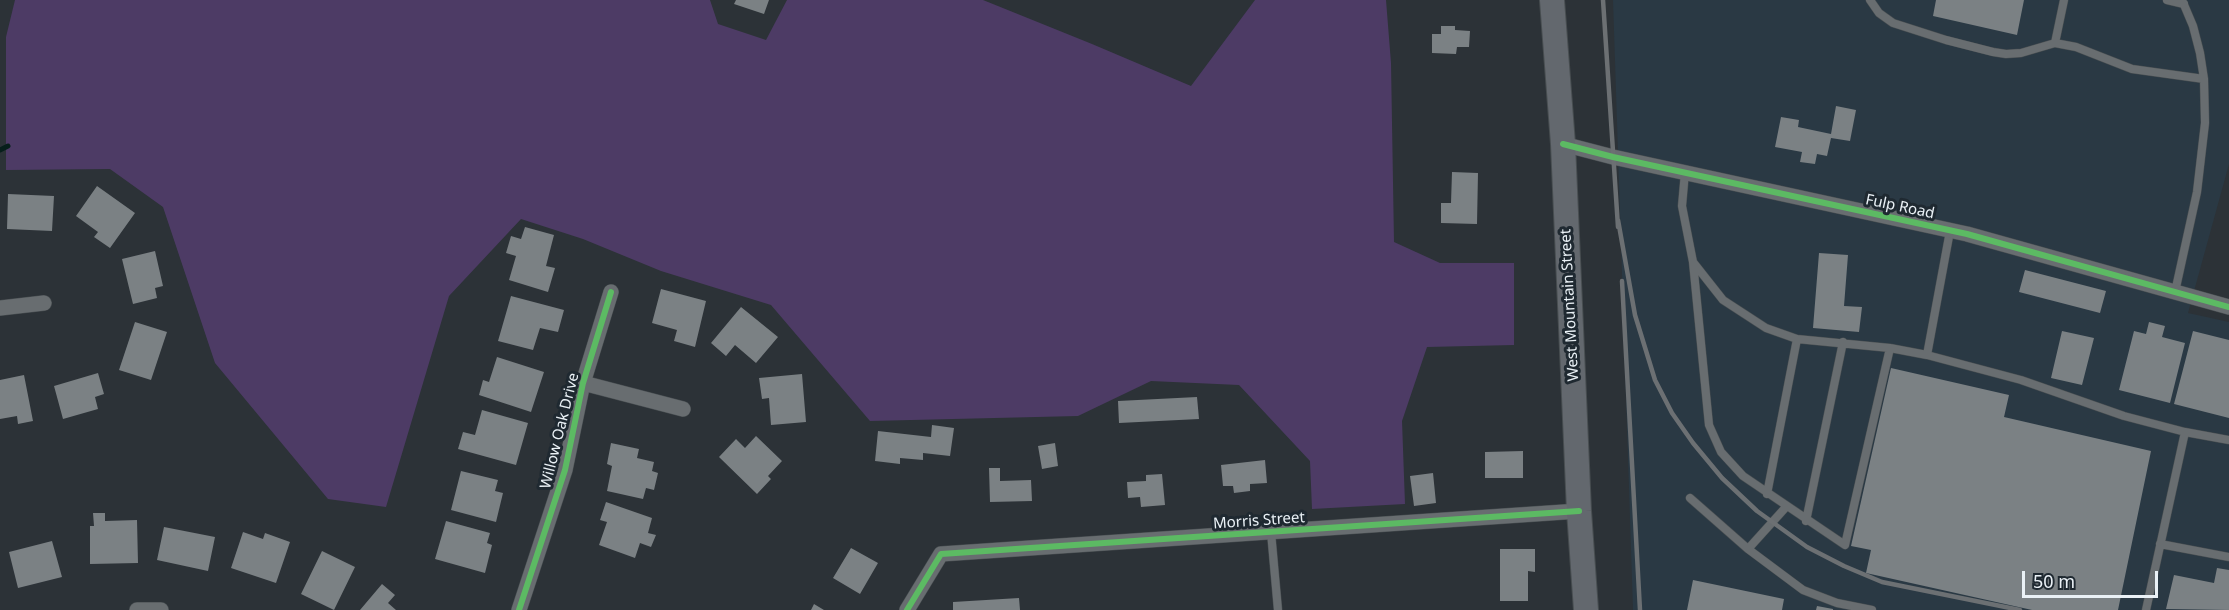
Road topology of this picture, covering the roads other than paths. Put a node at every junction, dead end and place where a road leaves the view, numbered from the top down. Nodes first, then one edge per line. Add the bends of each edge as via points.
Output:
1 (1552, 0) edge
2 (1870, 0) edge
3 (2064, 0) edge
4 (2166, 0) edge
5 (2183, 2) edge
6 (2055, 43) junction
7 (2204, 79) junction
8 (1563, 144) junction
9 (1685, 172) junction
10 (1950, 231) junction
11 (1693, 262) junction
12 (610, 292) dead end
13 (2175, 292) junction
14 (44, 303) dead end
15 (0, 308) edge
16 (2229, 308) edge
17 (1797, 339) junction
18 (1843, 342) junction
19 (1890, 348) junction
20 (1927, 355) junction
21 (583, 383) junction
22 (683, 409) dead end
23 (2185, 432) junction
24 (2229, 440) edge
25 (1767, 494) junction
26 (1690, 498) dead end
27 (1786, 507) junction
28 (1579, 511) junction
29 (1806, 521) junction
30 (1271, 532) junction
31 (2160, 544) junction
32 (1748, 549) junction
33 (2229, 557) edge
34 (137, 610) edge
35 (160, 610) edge
36 (519, 610) edge
37 (907, 610) edge
38 (1278, 610) edge
39 (1586, 610) edge
40 (1872, 610) edge
41 (2146, 610) edge

1 - 8 main road, West Mountain Street
2 - 6 lane via 1893,23 1993,52 2022,53
3 - 6 lane
4 - 5 lane
5 - 7 lane via 2193,26
6 - 7 lane via 2132,69
7 - 13 lane via 2205,123 2197,192
8 - 9 street, Fulp Road
8 - 28 main road, West Mountain Street
9 - 10 street, Fulp Road
9 - 11 lane via 1683,206
10 - 13 street, Fulp Road
10 - 20 lane
11 - 17 lane via 1723,300 1766,328
11 - 25 lane via 1709,425 1721,452
12 - 21 street, Willow Oak Drive
13 - 16 street, Fulp Road
14 - 15 street
17 - 18 lane
17 - 25 lane
18 - 19 lane
18 - 29 lane
19 - 20 lane
19 - 29 lane via 1845,545
20 - 23 lane
21 - 22 street
21 - 36 street, Willow Oak Drive via 565,470
23 - 24 lane
23 - 31 lane
25 - 27 lane
26 - 32 lane
27 - 29 lane
27 - 32 lane
28 - 30 street, Morris Street
28 - 39 main road, West Mountain Street
30 - 37 street, Morris Street via 941,554
30 - 38 lane
31 - 33 lane
31 - 41 lane
32 - 40 lane via 1803,590 1837,603
34 - 35 street

